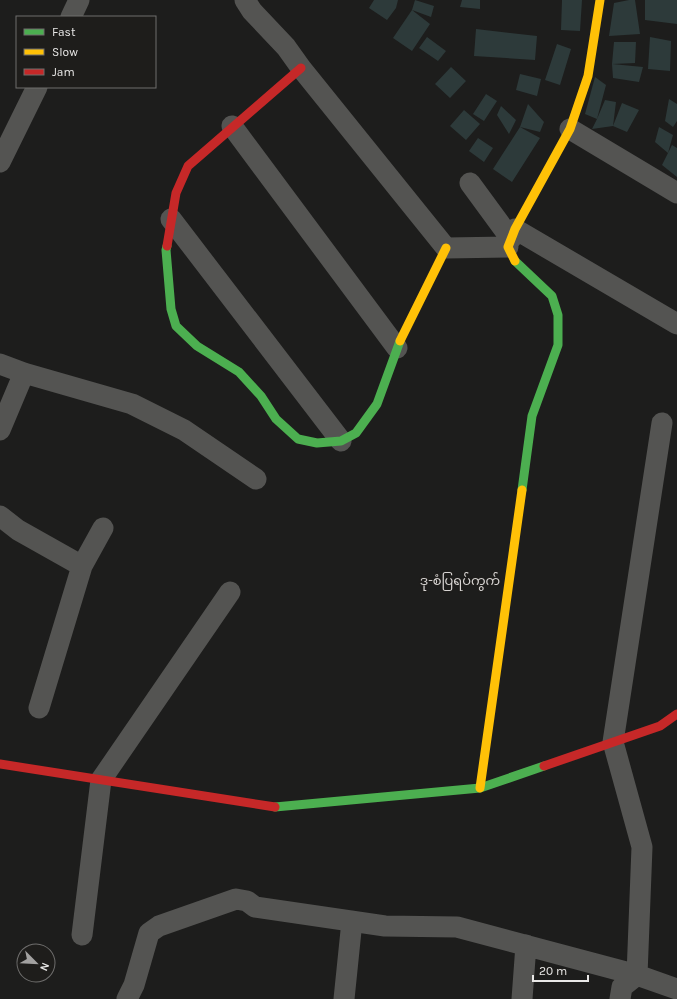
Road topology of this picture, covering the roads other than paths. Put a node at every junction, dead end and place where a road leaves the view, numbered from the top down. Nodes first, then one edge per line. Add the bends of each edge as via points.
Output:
1 (79, 0) edge
2 (245, 0) edge
3 (600, 0) edge
4 (71, 16) edge
5 (301, 68) junction
6 (37, 88) edge
7 (232, 126) junction
8 (570, 129) junction
9 (0, 162) edge
10 (470, 183) dead end
11 (677, 193) edge
12 (171, 219) junction
13 (512, 238) junction
14 (446, 248) junction
15 (677, 324) edge
16 (398, 348) junction
17 (0, 364) edge
18 (24, 373) junction
19 (662, 423) dead end
20 (0, 430) edge
21 (341, 441) junction
22 (256, 479) dead end
23 (0, 516) edge
24 (104, 528) dead end
25 (82, 566) junction
26 (230, 592) dead end
27 (38, 708) dead end
28 (677, 714) edge
29 (613, 742) junction
30 (0, 764) edge
31 (101, 780) junction
32 (480, 788) junction
33 (352, 921) junction
34 (82, 935) dead end
35 (526, 946) junction
36 (637, 975) junction
37 (677, 990) edge
38 (128, 999) edge
39 (344, 999) edge
40 (522, 999) edge
41 (620, 999) edge

1 - 4 street
2 - 5 street via 252,11 286,46
3 - 8 street via 588,76
5 - 7 street
5 - 14 street
6 - 9 street
7 - 12 street via 188,166 176,193
7 - 16 street
8 - 11 street
8 - 13 street
10 - 13 street
12 - 21 street
12 - 21 street via 166,250 171,309 176,326 197,346 240,372 261,396 276,419 298,439 317,443
13 - 14 street
13 - 15 street
13 - 32 street via 513,258 552,296 558,315 558,345 532,416
14 - 16 street
16 - 21 street via 377,404 356,433
17 - 18 street
18 - 20 street
18 - 22 street via 132,404 184,430
19 - 29 street
23 - 25 street via 18,530
24 - 25 street
25 - 27 street
26 - 31 street
28 - 29 street via 660,726
29 - 32 street
29 - 36 street via 642,847
30 - 31 street
31 - 32 street via 279,808
31 - 34 street
33 - 35 street via 385,926 457,927
33 - 38 street via 256,907 247,901 236,899 159,926 149,933
33 - 39 street
35 - 36 street
35 - 40 street
36 - 37 street
36 - 41 street via 622,987

